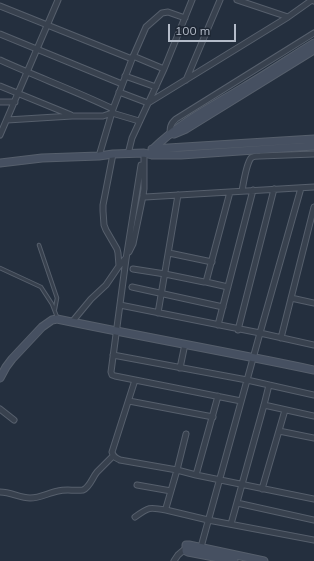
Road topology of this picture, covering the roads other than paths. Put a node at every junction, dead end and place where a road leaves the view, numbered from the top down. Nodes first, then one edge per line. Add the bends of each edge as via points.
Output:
1 (58, 0) edge
2 (192, 0) edge
3 (220, 0) edge
4 (237, 0) edge
5 (314, 1) edge
6 (0, 6) edge
7 (288, 17) junction
8 (185, 18) junction
9 (48, 26) junction
10 (314, 33) edge
11 (0, 34) edge
12 (314, 43) edge
13 (38, 49) junction
14 (314, 50) edge
15 (132, 58) junction
16 (0, 60) edge
17 (164, 69) junction
18 (27, 72) junction
19 (125, 76) junction
20 (185, 80) junction
21 (122, 84) junction
22 (0, 86) edge
23 (156, 87) junction
24 (119, 92) junction
25 (19, 93) junction
26 (0, 102) edge
27 (15, 102) junction
28 (148, 103) junction
29 (113, 111) junction
30 (72, 116) junction
31 (7, 120) junction
32 (139, 121) junction
33 (1, 129) edge
34 (0, 135) edge
35 (170, 135) junction
36 (314, 139) edge
37 (314, 146) edge
38 (250, 150) junction
39 (153, 152) junction
40 (144, 153) junction
41 (113, 154) junction
42 (128, 154) junction
43 (314, 154) edge
44 (99, 156) junction
45 (251, 158) junction
46 (0, 163) edge
47 (141, 166) dead end
48 (301, 188) junction
49 (314, 188) edge
50 (274, 189) junction
51 (253, 190) junction
52 (242, 191) junction
53 (230, 192) junction
54 (178, 195) junction
55 (143, 196) junction
56 (314, 208) edge
57 (38, 245) dead end
58 (168, 253) junction
59 (126, 259) junction
60 (212, 262) junction
61 (119, 266) junction
62 (0, 268) edge
63 (134, 269) dead end
64 (165, 274) junction
65 (206, 282) junction
66 (132, 287) dead end
67 (228, 287) junction
68 (162, 294) junction
69 (291, 298) junction
70 (314, 301) edge
71 (120, 305) junction
72 (223, 307) junction
73 (55, 310) junction
74 (158, 313) junction
75 (58, 318) junction
76 (72, 322) junction
77 (218, 325) junction
78 (238, 330) junction
79 (117, 331) junction
80 (260, 333) junction
81 (280, 338) junction
82 (186, 344) junction
83 (314, 345) edge
84 (114, 355) junction
85 (253, 357) junction
86 (180, 368) junction
87 (314, 370) edge
88 (0, 378) edge
89 (136, 380) junction
90 (247, 380) junction
91 (269, 386) junction
92 (314, 395) edge
93 (218, 396) junction
94 (130, 401) junction
95 (241, 401) junction
96 (264, 405) junction
97 (0, 409) edge
98 (285, 410) junction
99 (314, 416) edge
100 (213, 417) junction
101 (14, 420) dead end
102 (279, 431) junction
103 (186, 434) dead end
104 (314, 438) edge
105 (113, 456) junction
106 (177, 470) junction
107 (196, 475) junction
108 (219, 480) junction
109 (242, 484) junction
110 (137, 485) dead end
111 (262, 489) junction
112 (171, 491) junction
113 (0, 492) edge
114 (314, 499) edge
115 (237, 503) junction
116 (166, 510) junction
117 (135, 517) dead end
118 (208, 520) junction
119 (314, 520) edge
120 (231, 524) junction
121 (314, 540) edge
122 (201, 547) junction
123 (185, 549) junction
124 (174, 561) edge
125 (234, 561) edge
126 (262, 561) edge

1 - 9 street
2 - 8 street
3 - 20 street
4 - 7 street
5 - 7 street
6 - 9 street
7 - 20 street
8 - 15 street via 168,12 162,13 146,26
8 - 17 street
9 - 13 street
9 - 15 street
10 - 35 street via 176,119 170,127
11 - 13 street
12 - 35 street
13 - 18 street
13 - 21 street
14 - 35 street via 186,129
15 - 17 street
15 - 19 street
16 - 18 street
17 - 23 street
18 - 25 street
18 - 29 street via 90,98
19 - 21 street
19 - 23 street
20 - 28 street
21 - 24 street
22 - 25 street
23 - 28 street
24 - 28 street
24 - 29 street
25 - 27 street
25 - 30 street
26 - 27 street
27 - 31 street
28 - 32 street
29 - 30 street via 103,116
29 - 32 street
29 - 44 street
30 - 31 street
31 - 33 street
32 - 42 street
33 - 34 street
35 - 39 street
36 - 39 street
37 - 38 street
38 - 39 street via 180,155
38 - 45 street
39 - 40 street
40 - 42 street
40 - 55 street
41 - 42 street
41 - 44 street
41 - 61 street via 103,211 106,230 117,249
43 - 45 street
44 - 46 street via 42,158
45 - 52 street
47 - 59 street
48 - 49 street
48 - 50 street
48 - 80 street
50 - 51 street
50 - 78 street
51 - 52 street
51 - 67 street
52 - 53 street
53 - 54 street
53 - 60 street
54 - 55 street
54 - 58 street
55 - 59 street via 133,244
56 - 69 street
57 - 73 lane via 56,294
58 - 60 street
58 - 64 street
59 - 61 street
59 - 71 street
60 - 65 street
61 - 76 street via 106,286
62 - 73 lane via 41,287
63 - 64 street
64 - 65 street
64 - 68 street
65 - 67 street
66 - 68 street
67 - 72 street
68 - 72 street
68 - 74 street
69 - 70 street
69 - 81 street
71 - 74 street
71 - 79 street
72 - 77 street
73 - 75 lane
74 - 77 street
75 - 76 street
75 - 88 street via 42,327 6,367
76 - 79 street
77 - 78 street
78 - 80 street
79 - 82 street
79 - 84 street
80 - 81 street
80 - 85 street
81 - 83 street
82 - 85 street
82 - 86 street
84 - 86 street
84 - 89 street via 112,375
85 - 87 street
85 - 90 street
86 - 90 street
89 - 93 street
89 - 94 street
90 - 91 street
90 - 95 street
91 - 92 street
91 - 96 street
93 - 95 street
93 - 100 street
94 - 100 street
94 - 105 street via 112,452
95 - 108 street
96 - 98 street
96 - 109 street
97 - 101 street
98 - 99 street
98 - 102 street
100 - 107 street
102 - 104 street
102 - 111 street
103 - 106 street
105 - 106 street via 120,460
105 - 113 street via 83,490 58,491 30,498
106 - 107 street
106 - 112 street
107 - 108 street
108 - 109 street
108 - 118 street
109 - 111 street
109 - 115 street
110 - 112 street
111 - 114 street
112 - 116 street
115 - 119 street
115 - 120 street
116 - 117 street via 149,508
116 - 118 street
118 - 120 street
118 - 122 street
120 - 121 street
122 - 123 street via 187,545
122 - 126 street
123 - 124 street
123 - 125 street via 188,552

